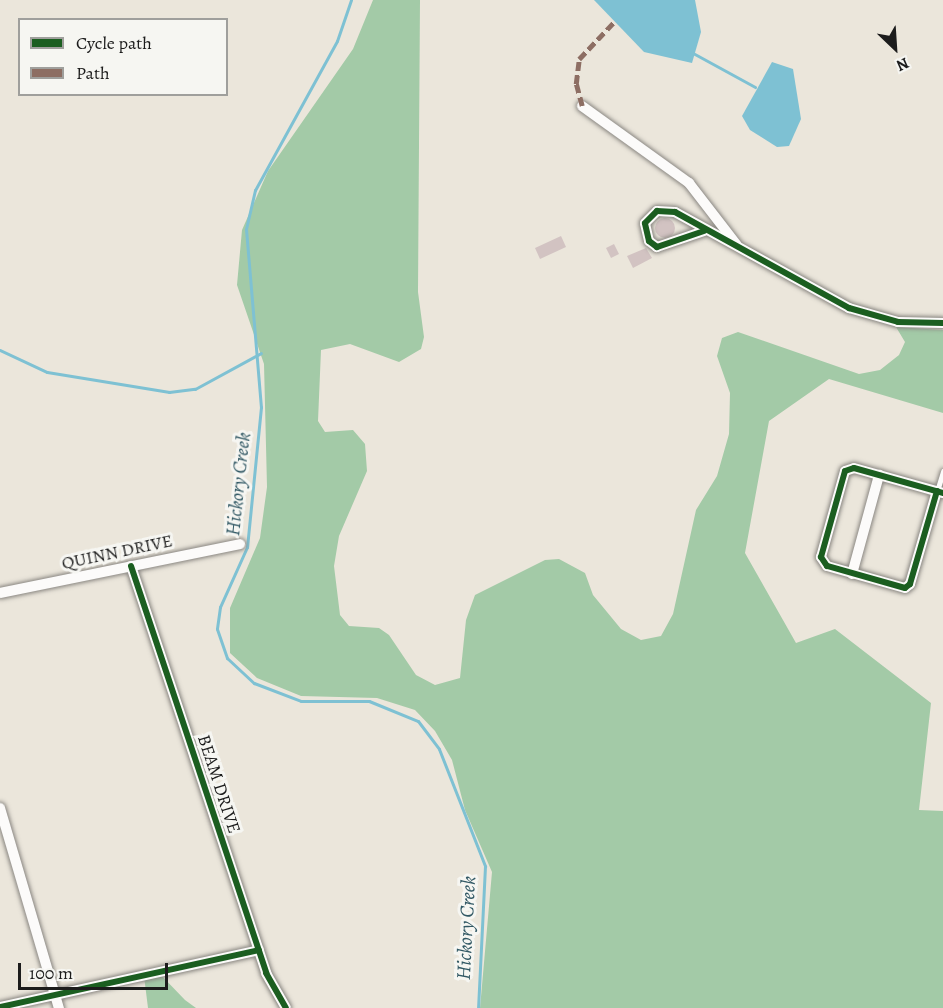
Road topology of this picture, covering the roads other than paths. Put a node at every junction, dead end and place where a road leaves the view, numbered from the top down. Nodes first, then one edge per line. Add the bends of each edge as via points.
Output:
1 (582, 106) dead end
2 (704, 231) junction
3 (737, 245) junction
4 (943, 323) edge
5 (943, 471) edge
6 (879, 475) junction
7 (940, 492) edge
8 (240, 544) dead end
9 (131, 566) junction
10 (852, 574) junction
11 (0, 593) edge
12 (0, 808) edge
13 (5, 835) edge
14 (259, 950) junction
15 (56, 995) junction
16 (0, 1007) edge
17 (59, 1008) edge
18 (286, 1008) edge

1 - 3 street via 689,183
2 - 2 street via 657,247 649,241 645,223 663,210 691,218
2 - 3 street
3 - 4 street via 849,308 898,322
5 - 7 lane
6 - 7 street
6 - 10 street
6 - 10 street via 854,468 845,471 821,557 827,566
7 - 10 street via 910,584 904,588
8 - 9 street, QUINN DRIVE
9 - 11 street, QUINN DRIVE
9 - 14 street, BEAM DRIVE
12 - 13 street
13 - 15 street
14 - 15 street
14 - 18 street, BEAM DRIVE
15 - 16 street
15 - 17 street

